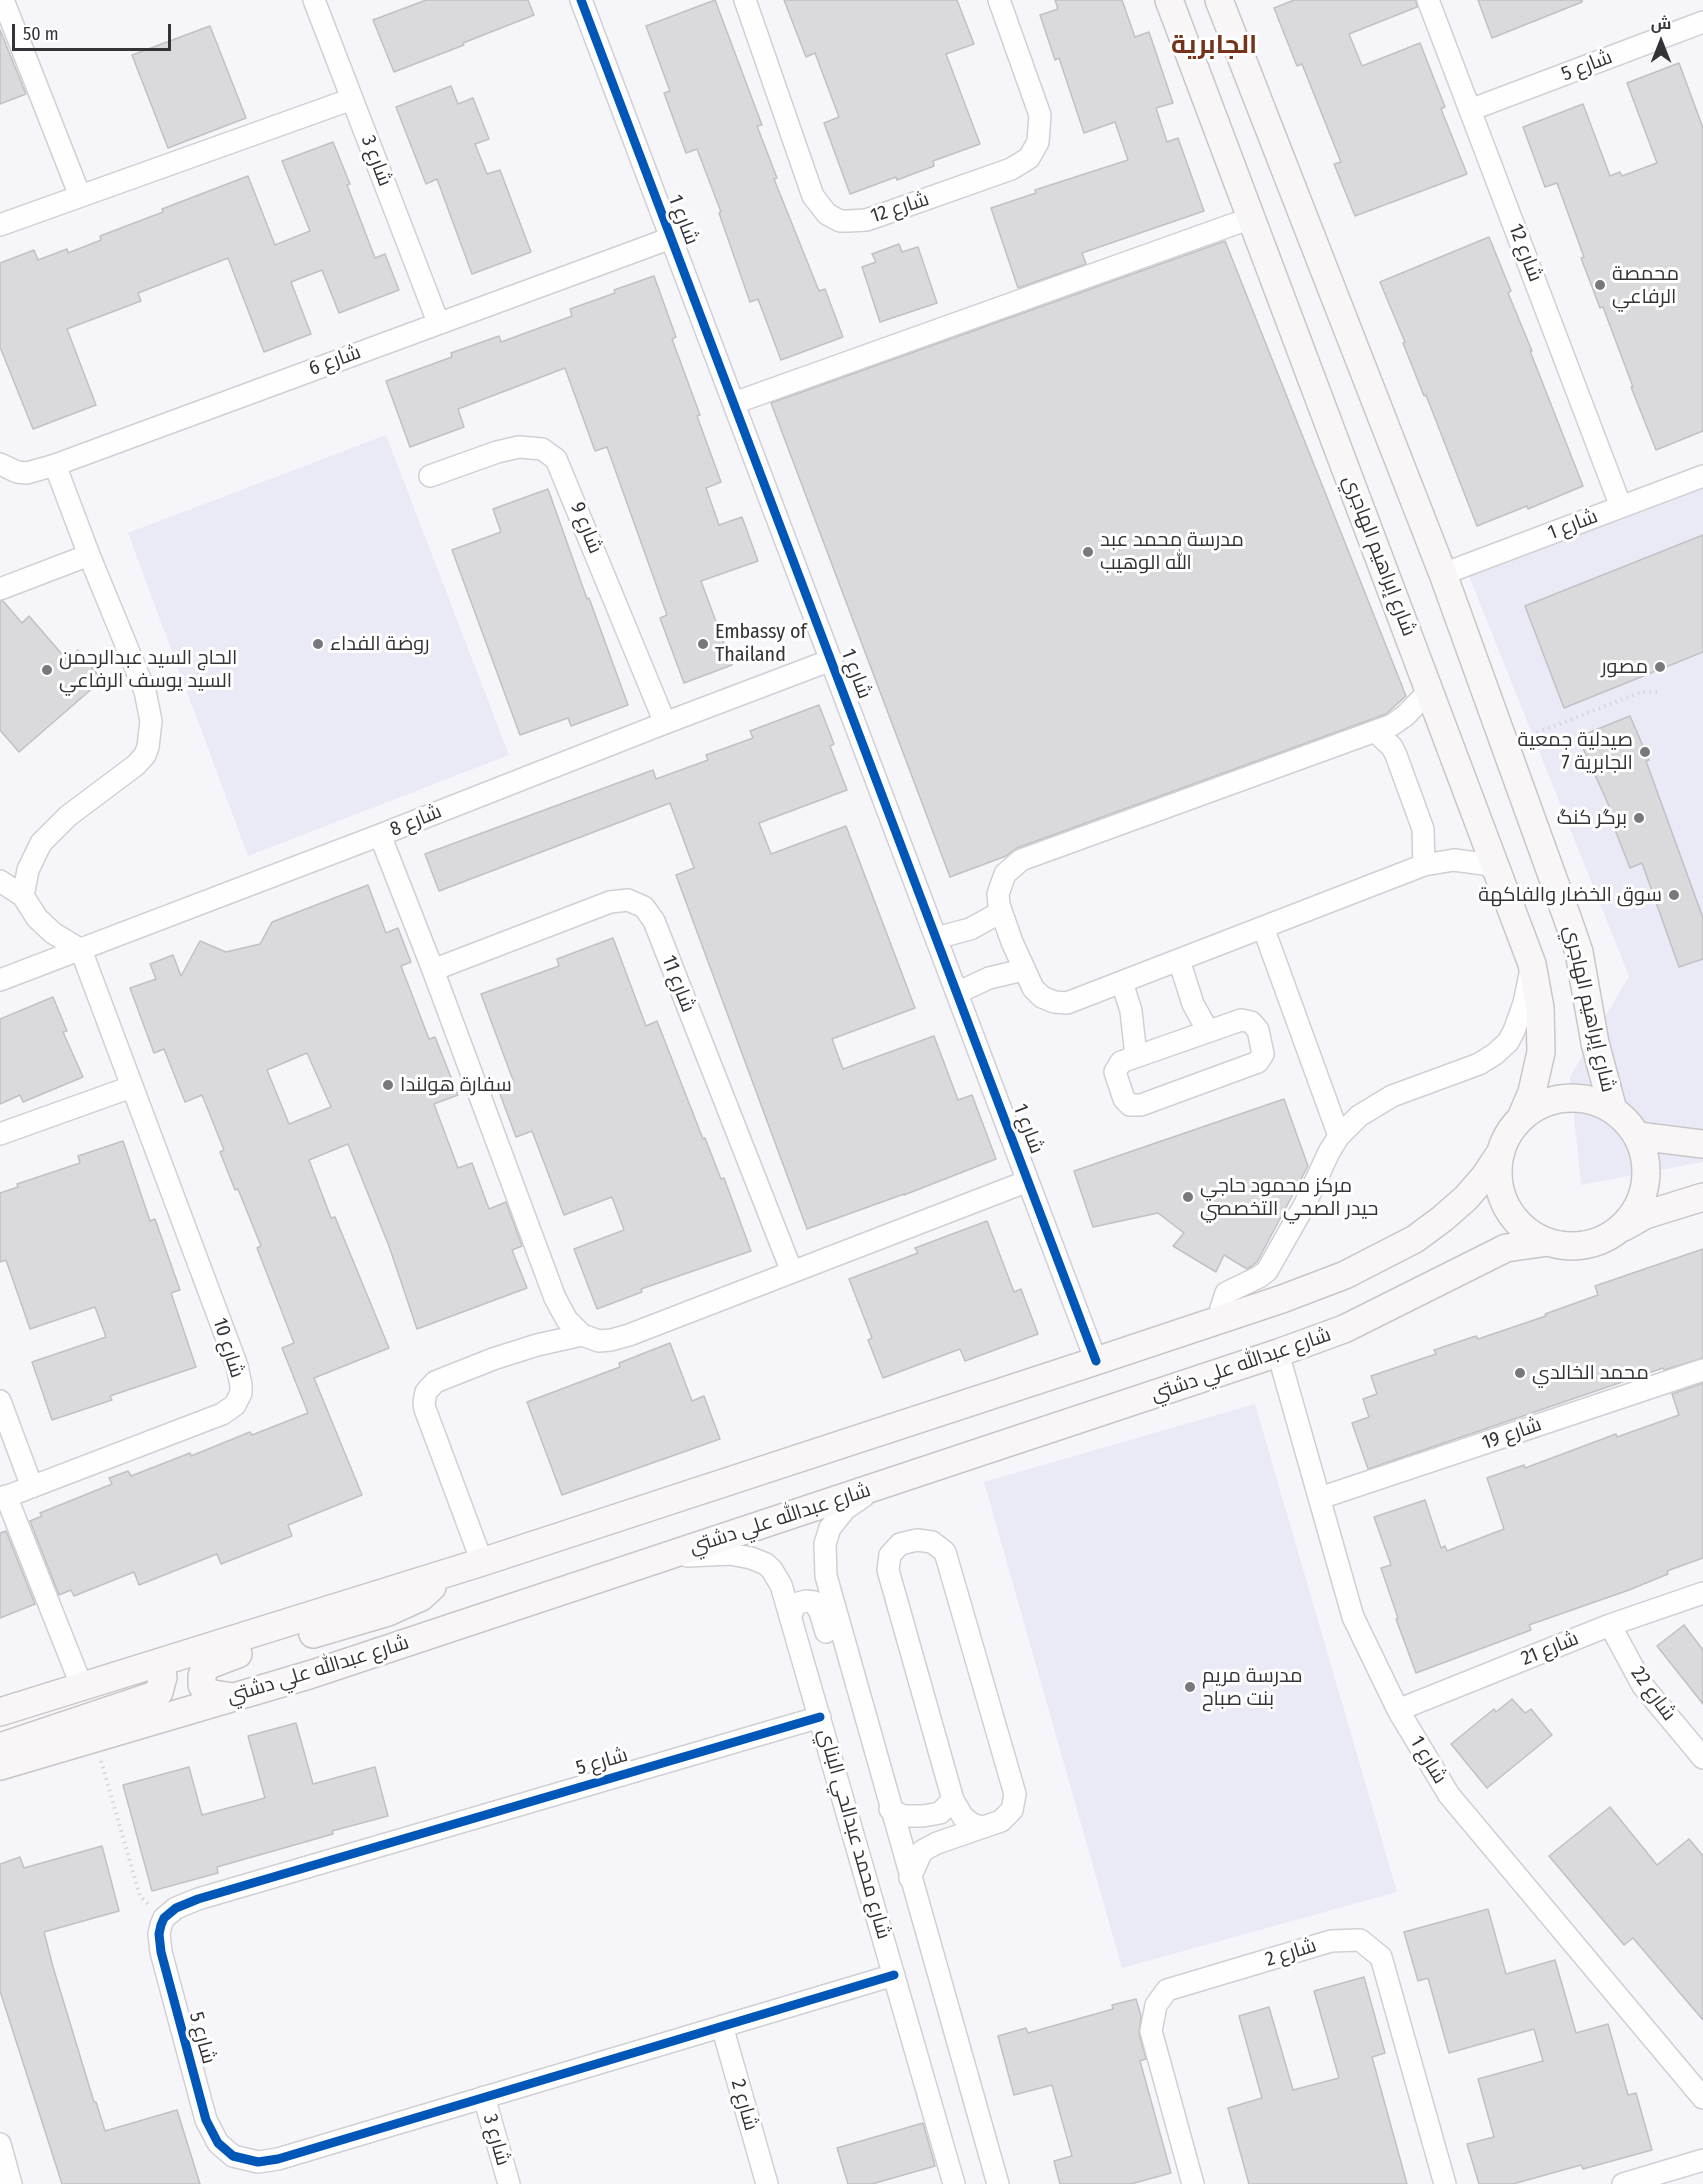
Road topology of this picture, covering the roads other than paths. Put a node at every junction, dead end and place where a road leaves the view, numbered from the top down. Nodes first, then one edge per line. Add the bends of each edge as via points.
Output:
1 (3, 0) edge
2 (314, 0) edge
3 (581, 0) edge
4 (745, 0) edge
5 (999, 0) edge
6 (1169, 0) edge
7 (1428, 0) edge
8 (1221, 7) edge
9 (1703, 22) edge
10 (352, 99) junction
11 (1470, 110) junction
12 (80, 196) junction
13 (1251, 218) junction
14 (0, 225) edge
15 (671, 238) junction
16 (438, 322) junction
17 (734, 403) junction
18 (0, 464) edge
19 (55, 465) junction
20 (430, 476) dead end
21 (1703, 476) edge
22 (1621, 507) junction
23 (89, 555) junction
24 (1443, 574) junction
25 (0, 589) edge
26 (831, 660) junction
27 (1430, 690) junction
28 (665, 723) junction
29 (1375, 731) junction
30 (380, 835) junction
31 (1424, 865) junction
32 (1498, 870) junction
33 (0, 881) edge
34 (23, 896) junction
35 (1001, 912) junction
36 (1263, 927) junction
37 (936, 938) junction
38 (81, 950) junction
39 (1179, 960) junction
40 (1532, 964) junction
41 (433, 970) junction
42 (1023, 970) junction
43 (0, 980) edge
44 (1122, 982) junction
45 (957, 993) junction
46 (1208, 1031) junction
47 (1136, 1056) junction
48 (131, 1087) junction
49 (1613, 1110) junction
50 (1521, 1118) junction
51 (0, 1134) edge
52 (1339, 1136) junction
53 (1638, 1136) junction
54 (1703, 1144) edge
55 (1501, 1152) junction
56 (1028, 1180) junction
57 (1703, 1197) edge
58 (1618, 1231) junction
59 (1548, 1242) junction
60 (792, 1272) junction
61 (1224, 1318) junction
62 (582, 1335) junction
63 (1278, 1353) junction
64 (1096, 1361) junction
65 (1703, 1370) edge
66 (0, 1401) edge
67 (886, 1484) junction
68 (32, 1487) junction
69 (3, 1498) edge
70 (1320, 1498) junction
71 (654, 1561) junction
72 (482, 1562) junction
73 (448, 1572) junction
74 (1703, 1593) edge
75 (791, 1616) junction
76 (1611, 1625) junction
77 (160, 1663) junction
78 (82, 1687) junction
79 (232, 1697) junction
80 (1398, 1710) junction
81 (0, 1712) edge
82 (820, 1717) junction
83 (0, 1747) edge
84 (1703, 1758) edge
85 (0, 1766) edge
86 (953, 1800) junction
87 (890, 1809) junction
88 (982, 1827) junction
89 (908, 1871) junction
90 (894, 1975) junction
91 (722, 2026) junction
92 (484, 2097) junction
93 (1703, 2098) edge
94 (0, 2144) edge
95 (1703, 2160) edge
96 (11, 2184) edge
97 (509, 2184) edge
98 (767, 2184) edge
99 (954, 2184) edge
100 (998, 2184) edge
101 (1192, 2184) edge
102 (1445, 2184) edge
103 (1623, 2184) edge

1 - 12 street
2 - 10 street, شارع 3
3 - 15 street, شارع 1
4 - 5 street, شارع 12 via 813,196 827,214 840,221 866,220 900,209 1011,170 1029,158 1038,142 1040,115
6 - 13 main road, شارع إبراهيم الهاجري
7 - 11 street, شارع 12
8 - 24 main road, شارع إبراهيم الهاجري
9 - 11 street, شارع 5
10 - 12 street
10 - 16 street, شارع 3
11 - 22 street, شارع 12
12 - 14 street
13 - 17 street
13 - 27 main road, شارع إبراهيم الهاجري
15 - 16 street, شارع 6
15 - 17 street, شارع 1
16 - 19 street, شارع 6
17 - 26 street, شارع 1
18 - 19 street, شارع 6 via 27,473
19 - 23 street
20 - 28 street, شارع 9 via 519,447 542,449 556,459
21 - 22 street, شارع 1
22 - 24 street, شارع 1
23 - 25 street
23 - 34 street via 145,691 151,722 149,740 145,755 136,765 68,816 41,843 28,870
24 - 49 main road, شارع إبراهيم الهاجري via 1579,952 1595,1043
26 - 28 street, شارع 8
26 - 37 street, شارع 1
27 - 29 street via 1406,716
27 - 32 main road, شارع إبراهيم الهاجري
28 - 30 street, شارع 8
29 - 31 street via 1392,747 1420,820 1425,841
29 - 35 street via 1021,860 1005,874 1001,884
30 - 38 street, شارع 8
30 - 41 street
31 - 32 street via 1461,860
31 - 36 street
32 - 40 main road, شارع إبراهيم الهاجري
33 - 34 street
34 - 38 street via 45,925
35 - 37 street via 970,928
35 - 42 street
36 - 39 street
36 - 52 street
37 - 45 street, شارع 1
38 - 43 street, شارع 8
38 - 48 street, شارع 10
39 - 44 street
39 - 46 street via 1193,1004
40 - 50 main road, شارع إبراهيم الهاجري via 1540,1008 1541,1052
40 - 52 street via 1515,1031 1501,1048 1479,1064 1375,1105
41 - 60 street, شارع 11 via 610,902 628,900 644,907 654,921
41 - 62 street via 558,1304
42 - 44 street via 1033,988 1054,1002 1067,1003
42 - 45 street via 989,978
44 - 47 street via 1133,1018
45 - 56 street, شارع 1
46 - 47 street
46 - 47 street via 1236,1021 1251,1022 1258,1030 1261,1059 1254,1065 1141,1105 1130,1105 1115,1072 1121,1062
48 - 51 street
48 - 68 street, شارع 10 via 237,1366 241,1393 235,1405 222,1414
49 - 50 main road via 1590,1100 1565,1098 1541,1105
49 - 53 main road
50 - 55 main road
52 - 61 street via 1267,1271 1226,1293 1221,1308
53 - 54 main road
53 - 58 main road via 1646,1161 1645,1188 1635,1212
55 - 59 main road via 1498,1180 1506,1207 1524,1229
55 - 61 main road via 1466,1198 1415,1239 1345,1275
56 - 60 street
56 - 64 street, شارع 1
57 - 58 main road via 1645,1215
58 - 59 main road via 1598,1242 1576,1246
59 - 63 main road, شارع عبدالله علي دشتي via 1506,1248 1344,1329
60 - 62 street via 629,1335 599,1341
61 - 64 main road
62 - 72 street via 493,1359 435,1382 426,1392 425,1409
63 - 67 main road, شارع عبدالله علي دشتي
63 - 70 street, شارع 1
64 - 72 main road
65 - 70 street, شارع 19
66 - 68 street
67 - 71 main road, شارع عبدالله علي دشتي
67 - 87 street via 859,1498 834,1521 825,1544 824,1564
68 - 69 street, شارع 10
69 - 78 street
70 - 80 street, شارع 1 via 1353,1617
71 - 75 street, شارع محمد عبدالحي البناي via 730,1554 766,1564 776,1576
71 - 79 main road, شارع عبدالله علي دشتي
72 - 73 main road
73 - 77 main road
73 - 79 main road via 421,1597 388,1612 209,1665 202,1676 207,1693
74 - 76 street, شارع 21
75 - 82 street, شارع محمد عبدالحي البناي
75 - 89 street via 792,1607 802,1601 814,1602 820,1612 878,1807
76 - 80 street, شارع 21
76 - 84 street, شارع 22 via 1643,1686
77 - 78 main road
77 - 83 main road via 163,1677 159,1692 152,1696
78 - 81 main road
79 - 85 main road, شارع عبدالله علي دشتي
80 - 93 street, شارع 1 via 1449,1795
82 - 90 street, شارع محمد عبدالحي البناي
82 - 92 street, شارع 5 via 198,1899 164,1918 159,1934 161,1952 206,2120 218,2143 233,2156 258,2162 278,2159
86 - 87 street via 940,1814 903,1816
86 - 88 street via 963,1817
86 - 88 street via 888,1570 890,1555 900,1544 917,1540 932,1542 945,1552 1015,1794 1012,1810 1001,1821
87 - 89 street
88 - 89 street via 922,1851
89 - 100 street
90 - 91 street, شارع 5
90 - 99 street, شارع محمد عبدالحي البناي
91 - 92 street, شارع 5
91 - 98 street, شارع 2
92 - 97 street, شارع 3
94 - 96 street
95 - 103 street
101 - 102 street, شارع 2 via 1152,2031 1156,2005 1167,1990 1330,1941 1350,1940 1360,1940 1381,1957

